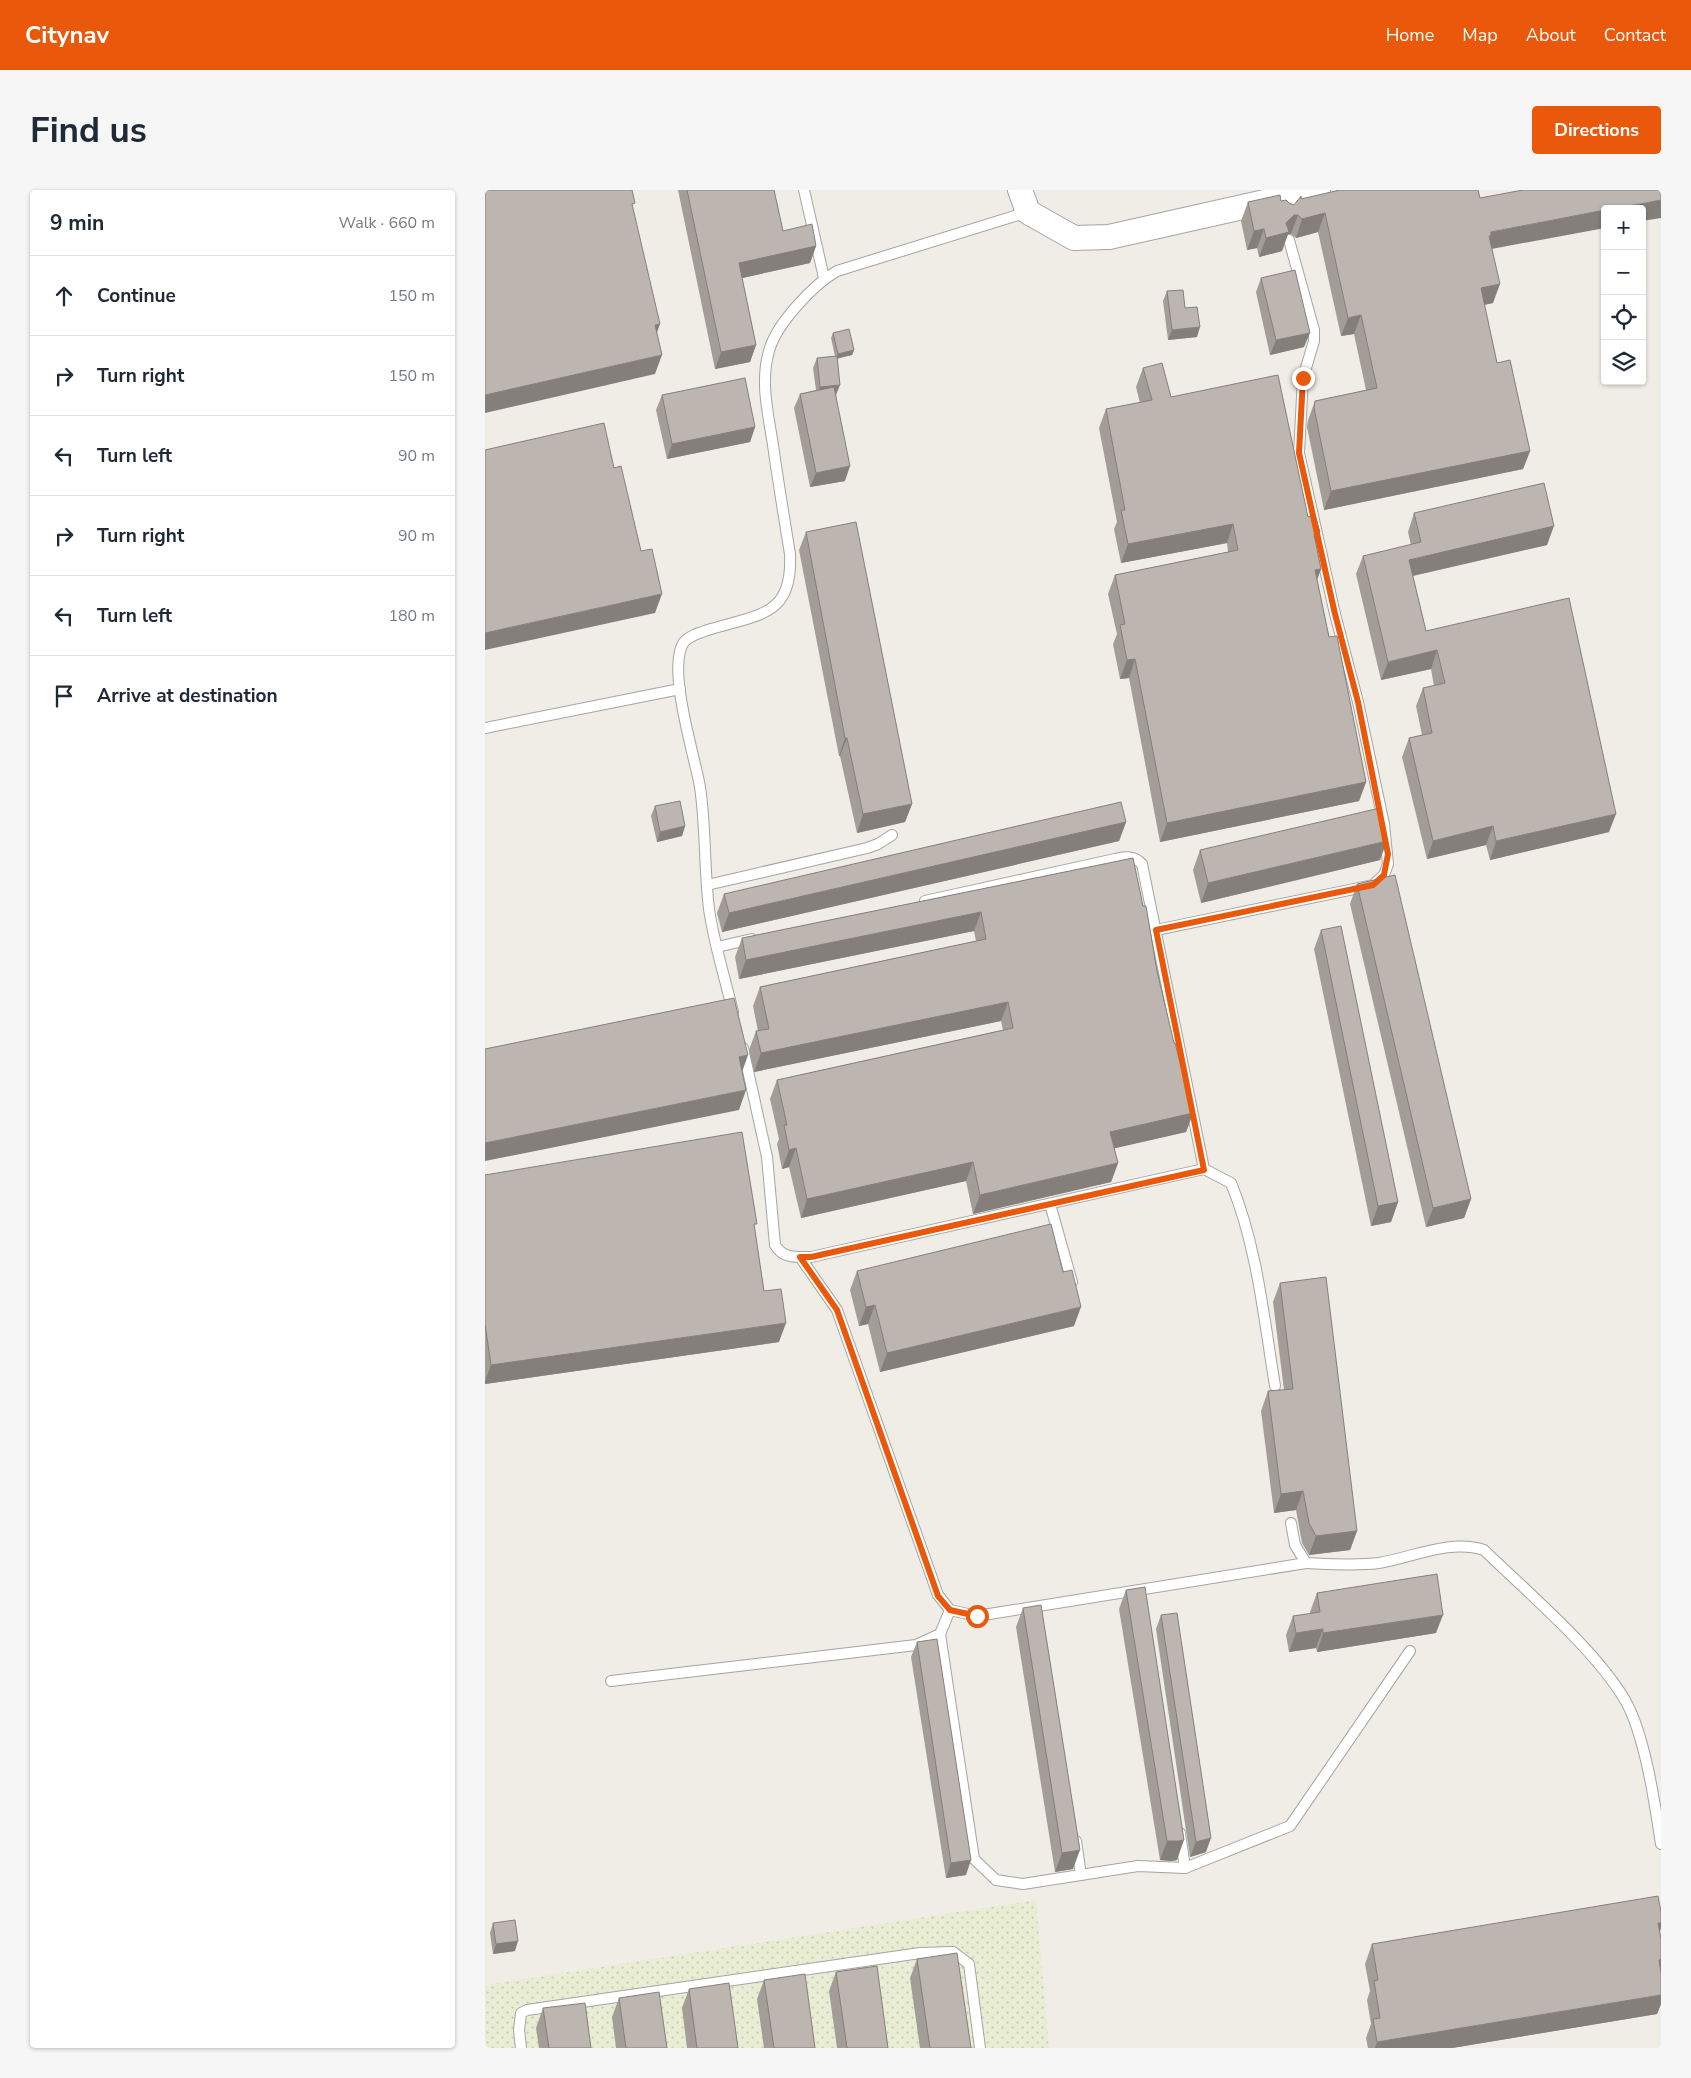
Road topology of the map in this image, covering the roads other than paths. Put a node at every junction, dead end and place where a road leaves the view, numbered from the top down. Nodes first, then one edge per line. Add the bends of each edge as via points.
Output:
1 (804, 190) edge
2 (1318, 190) edge
3 (1024, 201) edge
4 (1289, 240) edge
5 (824, 278) junction
6 (680, 689) junction
7 (485, 728) edge
8 (892, 835) dead end
9 (707, 885) junction
10 (911, 904) edge
11 (1156, 930) junction
12 (765, 936) edge
13 (717, 947) junction
14 (735, 1020) edge
15 (740, 1038) edge
16 (1204, 1170) junction
17 (1050, 1204) junction
18 (800, 1257) junction
19 (1075, 1293) edge
20 (1275, 1386) dead end
21 (1291, 1523) dead end
22 (1306, 1563) junction
23 (950, 1610) junction
24 (940, 1634) junction
25 (1410, 1651) dead end
26 (611, 1681) dead end
27 (1178, 1820) edge
28 (1074, 1827) edge
29 (1661, 1844) edge
30 (1185, 1868) junction
31 (1081, 1875) junction
32 (521, 2048) edge
33 (980, 2048) edge

1 - 5 lane
2 - 3 street via 1282,203 1109,237 1074,238
3 - 5 lane
4 - 11 lane via 1313,330 1303,378 1299,453 1358,702 1384,824 1388,864 1384,875 1373,885
5 - 6 lane via 781,326 769,350 764,385 790,554 787,593 761,615 697,633 684,642 678,662
6 - 7 lane
6 - 9 lane via 700,788
8 - 9 lane via 867,848
9 - 13 lane
10 - 11 lane via 1130,857 1142,864
11 - 16 lane
12 - 13 lane
13 - 14 lane
15 - 18 lane via 767,1157 775,1245 779,1252
16 - 17 lane
16 - 20 lane via 1231,1183 1239,1203 1258,1284
17 - 18 lane
17 - 19 lane
18 - 23 lane via 837,1310 938,1596
21 - 22 lane via 1295,1545
22 - 23 lane via 1039,1611 977,1616
22 - 29 lane via 1376,1563 1469,1545 1485,1550 1574,1638 1626,1701 1639,1736 1655,1799
23 - 24 lane
24 - 26 lane via 916,1644
24 - 31 lane via 974,1859 997,1880 1023,1884
25 - 30 lane via 1290,1826
27 - 30 lane
28 - 31 lane
30 - 31 lane via 1139,1866
32 - 33 lane via 519,2021 521,2013 527,2010 920,1953 953,1952 969,1964

